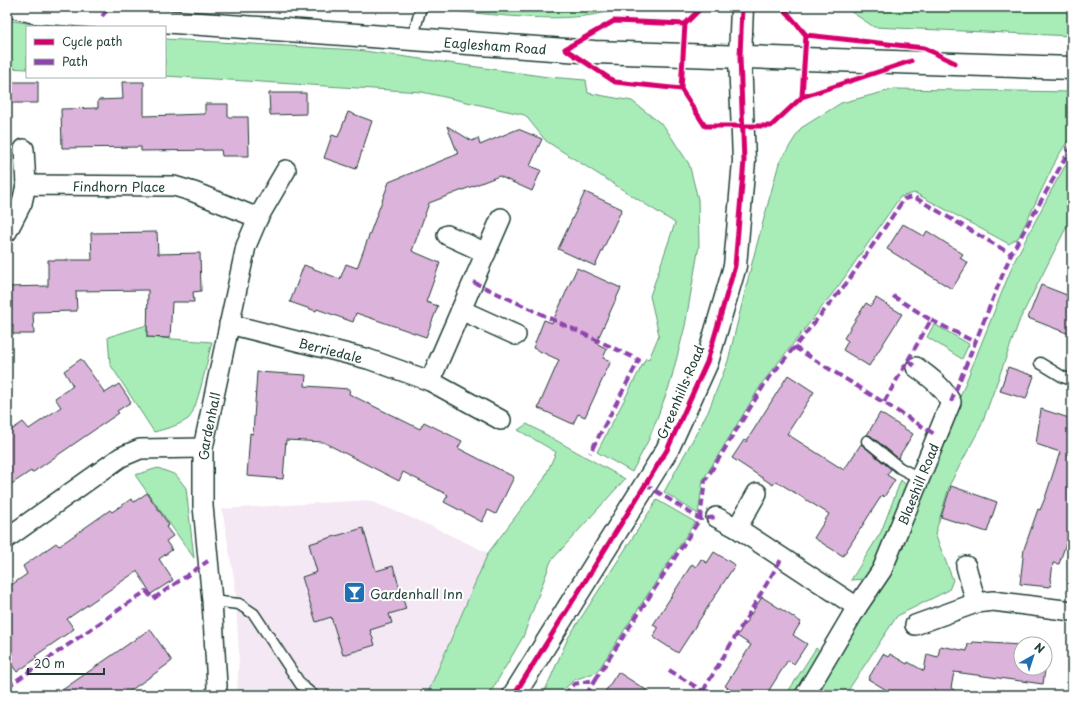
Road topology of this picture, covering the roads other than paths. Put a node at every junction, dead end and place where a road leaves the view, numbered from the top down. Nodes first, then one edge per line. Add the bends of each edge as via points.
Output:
1 (16, 7) edge
2 (421, 7) edge
3 (742, 7) edge
4 (412, 40) junction
5 (740, 57) junction
6 (1072, 68) edge
7 (24, 149) dead end
8 (286, 170) dead end
9 (26, 185) junction
10 (258, 218) junction
11 (501, 218) dead end
12 (7, 232) edge
13 (447, 235) dead end
14 (486, 252) junction
15 (461, 310) junction
16 (230, 324) junction
17 (516, 335) dead end
18 (1040, 363) dead end
19 (916, 368) dead end
20 (1072, 380) edge
21 (430, 381) junction
22 (501, 420) dead end
23 (867, 441) dead end
24 (203, 448) junction
25 (919, 478) junction
26 (757, 493) dead end
27 (716, 517) dead end
28 (737, 528) junction
29 (7, 538) edge
30 (966, 566) dead end
31 (212, 601) junction
32 (976, 603) junction
33 (857, 607) junction
34 (1072, 611) edge
35 (915, 625) dead end
36 (216, 695) edge
37 (313, 695) edge
38 (514, 695) edge
39 (805, 695) edge

1 - 4 main road, Eaglesham Road via 35,12 201,22
2 - 4 lane
3 - 5 main road, Greenhills Road
4 - 5 main road, Eaglesham Road via 594,52
5 - 6 main road, Eaglesham Road
5 - 38 main road, Greenhills Road via 744,161 735,266 707,362 667,450
7 - 9 street
8 - 10 street, Gardenhall
9 - 10 street, Findhorn Place via 174,186
9 - 12 street via 22,203
10 - 16 street, Gardenhall via 246,246
11 - 14 street
13 - 14 street
14 - 15 street
15 - 17 street
15 - 21 street
16 - 21 street, Berriedale via 368,359
16 - 24 street, Gardenhall
18 - 20 lane via 1062,377
19 - 25 street, Blaeshill Road via 935,381 951,402
21 - 22 street, Berriedale
23 - 25 lane via 900,468
24 - 29 street via 140,449 121,457
24 - 31 street, Gardenhall via 203,506
25 - 33 street, Blaeshill Road via 882,570
26 - 28 street
27 - 28 street
28 - 33 street
30 - 32 street
31 - 36 street, Gardenhall
31 - 37 lane via 239,604 254,614 301,685
32 - 34 street via 993,601
32 - 35 street
33 - 39 street, Blaeshill Road

